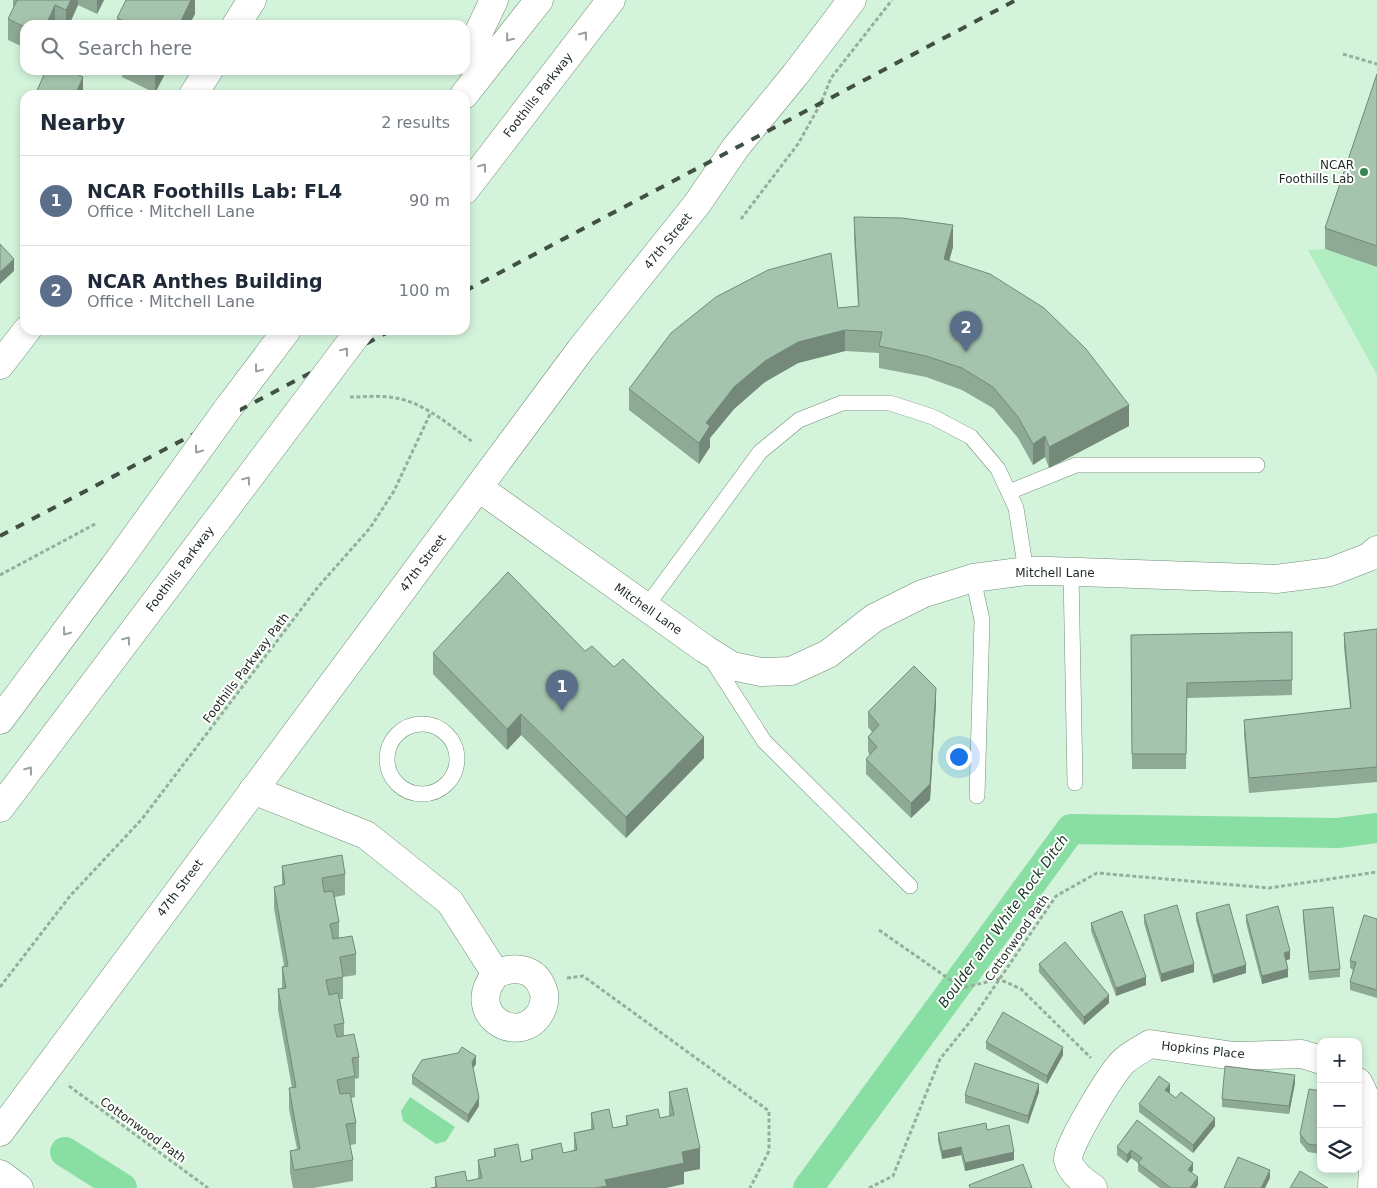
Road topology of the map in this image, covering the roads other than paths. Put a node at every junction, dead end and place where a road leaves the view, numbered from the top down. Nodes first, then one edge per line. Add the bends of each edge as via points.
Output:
1 (252, 0) edge
2 (494, 0) edge
3 (539, 0) edge
4 (611, 0) edge
5 (852, 0) edge
6 (239, 20) edge
7 (470, 50) edge
8 (206, 75) edge
9 (459, 75) edge
10 (196, 90) edge
11 (452, 90) edge
12 (468, 90) edge
13 (470, 183) edge
14 (24, 335) edge
15 (283, 335) edge
16 (356, 335) edge
17 (0, 365) edge
18 (1257, 465) dead end
19 (479, 488) junction
20 (1009, 492) junction
21 (1377, 550) edge
22 (1026, 571) junction
23 (1072, 572) junction
24 (973, 578) junction
25 (646, 607) junction
26 (705, 649) junction
27 (0, 720) edge
28 (454, 745) joint
29 (1075, 782) dead end
30 (253, 790) junction
31 (977, 796) dead end
32 (0, 808) edge
33 (910, 886) dead end
34 (496, 974) junction
35 (1317, 1059) edge
36 (1359, 1083) edge
37 (0, 1132) edge
38 (0, 1174) edge
39 (19, 1188) edge
40 (1094, 1188) edge
41 (1372, 1188) edge

1 - 6 main road
2 - 7 main road
3 -> 12 main road
13 -> 4 main road, Foothills Parkway
5 - 19 main road, 47th Street via 736,148 697,204 581,349
8 - 10 main road
9 - 11 main road
14 - 17 main road
15 -> 27 main road, bridge
32 -> 16 main road, Foothills Parkway, bridge
18 - 20 lane via 1076,465
19 - 25 main road, Mitchell Lane
19 - 30 main road, 47th Street
20 - 22 lane via 1016,508
20 - 25 lane via 998,469 971,437 933,417 890,403 842,403 799,420 760,452
21 - 23 main road, Mitchell Lane via 1369,557 1330,572 1276,579
22 - 23 main road, Mitchell Lane
22 - 24 main road, Mitchell Lane
23 - 29 lane
24 - 26 main road, Mitchell Lane via 922,594 874,618 828,654 791,671 761,672 732,666
24 - 31 lane via 982,620
25 - 26 main road, Mitchell Lane
26 - 33 lane via 764,741
28 - 28 lane via 443,732 428,724 406,728 397,734 387,753 390,774 405,790 426,794 436,791 445,786 456,767
30 - 34 main road via 366,836 450,902
30 - 37 main road, 47th Street
34 - 34 main road via 486,990 485,1000 492,1018 509,1027 528,1025 542,1011 544,992 540,983 525,970 515,968
35 - 40 main road, Hopkins Place via 1302,1054 1234,1056 1150,1044 1123,1062 1070,1147 1067,1159 1072,1170
36 - 41 main road via 1364,1091 1374,1142
38 - 39 main road

